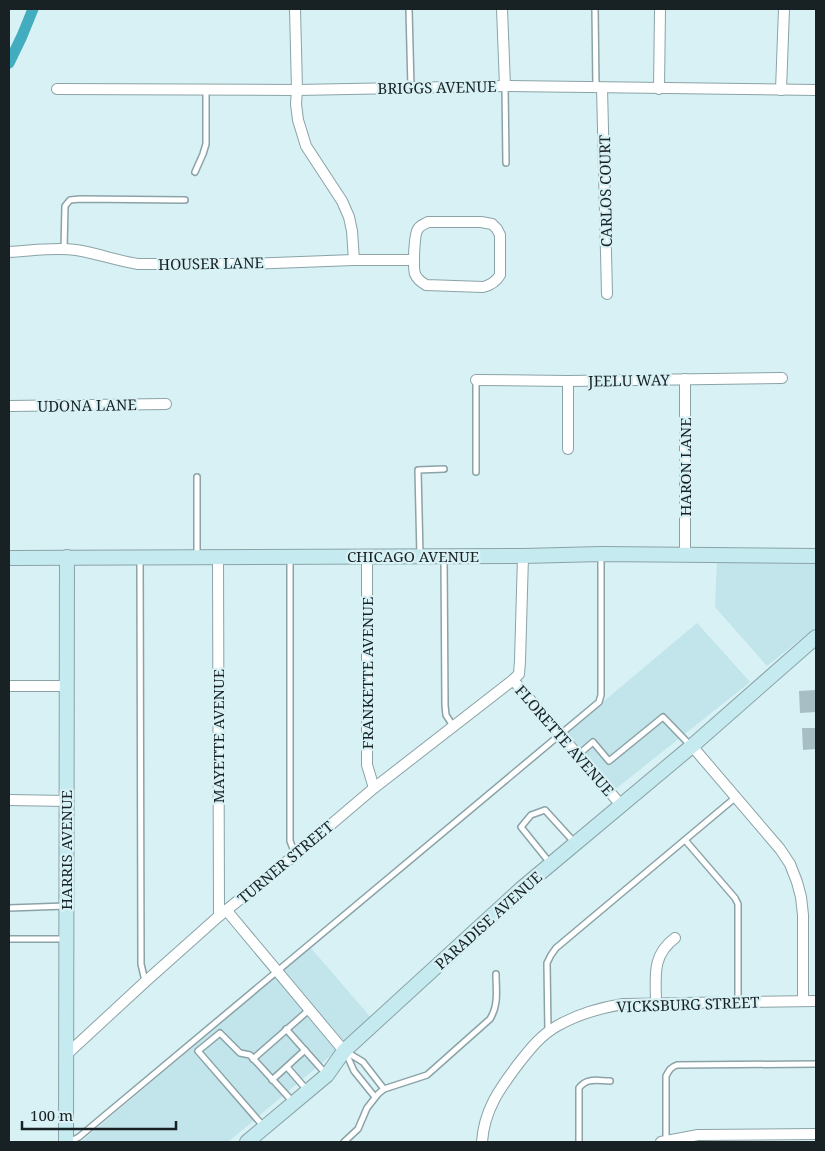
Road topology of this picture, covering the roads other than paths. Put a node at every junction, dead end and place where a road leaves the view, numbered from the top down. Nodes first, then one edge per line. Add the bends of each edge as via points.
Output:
1 (295, 9) edge
2 (409, 9) edge
3 (502, 9) edge
4 (595, 9) edge
5 (660, 9) edge
6 (784, 9) edge
7 (504, 86) junction
8 (411, 88) junction
9 (599, 88) junction
10 (57, 89) dead end
11 (659, 89) junction
12 (206, 90) junction
13 (297, 90) junction
14 (781, 90) junction
15 (816, 90) edge
16 (506, 163) dead end
17 (195, 172) dead end
18 (185, 200) dead end
19 (64, 250) junction
20 (9, 252) edge
21 (354, 260) junction
22 (414, 260) junction
23 (607, 294) dead end
24 (782, 378) dead end
25 (685, 379) junction
26 (476, 380) joint
27 (568, 381) junction
28 (166, 404) dead end
29 (9, 406) edge
30 (568, 449) dead end
31 (444, 469) dead end
32 (476, 472) dead end
33 (197, 477) dead end
34 (601, 554) junction
35 (684, 555) junction
36 (197, 556) junction
37 (218, 556) junction
38 (290, 556) junction
39 (420, 556) junction
40 (444, 556) junction
41 (523, 556) junction
42 (816, 556) edge
43 (67, 557) junction
44 (140, 557) junction
45 (367, 557) junction
46 (9, 558) edge
47 (816, 637) edge
48 (513, 680) junction
49 (9, 686) edge
50 (67, 686) junction
51 (453, 726) junction
52 (561, 735) junction
53 (692, 746) junction
54 (578, 755) junction
55 (374, 788) junction
56 (736, 798) junction
57 (9, 800) edge
58 (67, 801) junction
59 (621, 805) junction
60 (685, 840) junction
61 (575, 844) junction
62 (295, 855) junction
63 (551, 864) junction
64 (66, 906) junction
65 (9, 908) edge
66 (223, 914) junction
67 (675, 938) dead end
68 (9, 939) edge
69 (66, 939) junction
70 (278, 971) junction
71 (496, 974) dead end
72 (145, 982) junction
73 (804, 1001) junction
74 (816, 1001) edge
75 (738, 1002) junction
76 (656, 1003) junction
77 (310, 1009) junction
78 (286, 1029) junction
79 (548, 1032) junction
80 (305, 1050) junction
81 (344, 1050) junction
82 (66, 1055) junction
83 (254, 1058) junction
84 (816, 1064) edge
85 (288, 1067) junction
86 (327, 1075) junction
87 (272, 1080) junction
88 (610, 1081) dead end
89 (384, 1089) junction
90 (308, 1091) junction
91 (375, 1097) junction
92 (294, 1103) junction
93 (265, 1127) junction
94 (809, 1137) edge
95 (742, 1138) edge
96 (668, 1141) edge
97 (68, 1142) edge
98 (247, 1142) edge
99 (344, 1142) edge
100 (482, 1142) edge
101 (579, 1142) edge

1 - 13 street
2 - 8 lane
3 - 7 street
4 - 9 lane
5 - 11 street
6 - 14 street
7 - 8 street, BRIGGS AVENUE
7 - 9 street, BRIGGS AVENUE
7 - 16 lane
8 - 13 street, BRIGGS AVENUE
9 - 11 street, BRIGGS AVENUE
9 - 23 street, CARLOS COURT
10 - 12 street, BRIGGS AVENUE
11 - 14 street, BRIGGS AVENUE
12 - 13 street, BRIGGS AVENUE
12 - 17 lane via 206,144
13 - 21 street via 298,120 306,146 342,201 352,231
14 - 15 street, BRIGGS AVENUE
18 - 19 lane via 70,200 65,206
19 - 20 street, HOUSER LANE
19 - 21 street, HOUSER LANE via 138,264
21 - 22 street, HOUSER LANE
22 - 22 street via 416,234 420,226 428,222 489,222 500,235 500,275 490,285 426,285 415,275
24 - 25 street, JEELU WAY
25 - 27 street, JEELU WAY
25 - 35 street, HARON LANE
26 - 27 street, JEELU WAY
26 - 32 lane
27 - 30 street
28 - 29 street, UDONA LANE
31 - 39 lane via 418,470
33 - 36 lane
34 - 35 street, CHICAGO AVENUE
34 - 41 street, CHICAGO AVENUE
34 - 52 lane via 601,695 598,702
35 - 42 street, CHICAGO AVENUE
36 - 37 street, CHICAGO AVENUE
36 - 44 street, CHICAGO AVENUE
37 - 38 street, CHICAGO AVENUE
37 - 66 street, MAYETTE AVENUE
38 - 45 street, CHICAGO AVENUE
38 - 62 lane via 290,841
39 - 40 street, CHICAGO AVENUE
39 - 45 street, CHICAGO AVENUE
40 - 41 street, CHICAGO AVENUE
40 - 51 lane via 445,705 446,715
41 - 48 street, FLORETTE AVENUE via 519,674
43 - 44 street, CHICAGO AVENUE
43 - 46 street, CHICAGO AVENUE
43 - 50 street, HARRIS AVENUE
44 - 72 lane via 141,964
45 - 55 street, FRANKETTE AVENUE via 368,766
47 - 53 street, PARADISE AVENUE
48 - 51 street, TURNER STREET
48 - 52 street, FLORETTE AVENUE
49 - 50 street
50 - 58 street, HARRIS AVENUE
51 - 55 street, TURNER STREET
52 - 54 street, FLORETTE AVENUE
52 - 70 lane
53 - 54 lane via 663,718 609,761 593,742
53 - 56 street
53 - 59 street, PARADISE AVENUE
54 - 59 street, FLORETTE AVENUE
55 - 62 street, TURNER STREET
56 - 60 lane
56 - 73 street via 780,849 798,882 803,915
57 - 58 street
58 - 64 street, HARRIS AVENUE
59 - 61 street, PARADISE AVENUE
60 - 75 lane via 738,904
60 - 79 lane via 551,955 547,963
61 - 63 street, PARADISE AVENUE
61 - 63 lane via 545,810 530,815 521,827
62 - 66 street, TURNER STREET
63 - 81 street, PARADISE AVENUE
64 - 65 lane
64 - 69 street, HARRIS AVENUE
66 - 70 street
66 - 72 street, TURNER STREET
67 - 76 street via 657,960
68 - 69 lane
69 - 82 street, HARRIS AVENUE
70 - 77 street
70 - 97 lane via 79,1137
71 - 89 lane via 496,1003 490,1019 427,1075
72 - 82 street, TURNER STREET
73 - 74 street, VICKSBURG STREET
73 - 75 street, VICKSBURG STREET
75 - 76 street, VICKSBURG STREET
76 - 79 street, VICKSBURG STREET via 623,1004 589,1011
77 - 78 lane
77 - 81 street
78 - 80 lane
78 - 83 lane
79 - 100 street, VICKSBURG STREET via 501,1087 486,1117
80 - 85 lane
80 - 86 lane
81 - 86 street, PARADISE AVENUE
81 - 89 lane via 363,1062
81 - 91 lane via 354,1071
82 - 97 street, HARRIS AVENUE
83 - 87 lane
83 - 93 lane via 240,1053 220,1033 198,1051
84 - 96 lane via 672,1066 666,1076
85 - 87 lane
85 - 90 lane
86 - 90 street, PARADISE AVENUE
87 - 92 lane
88 - 101 lane via 590,1080 579,1088
89 - 91 lane
90 - 92 street, PARADISE AVENUE
91 - 99 lane via 358,1129
92 - 93 street, PARADISE AVENUE
93 - 98 street, PARADISE AVENUE
94 - 95 street
95 - 96 street via 698,1135

